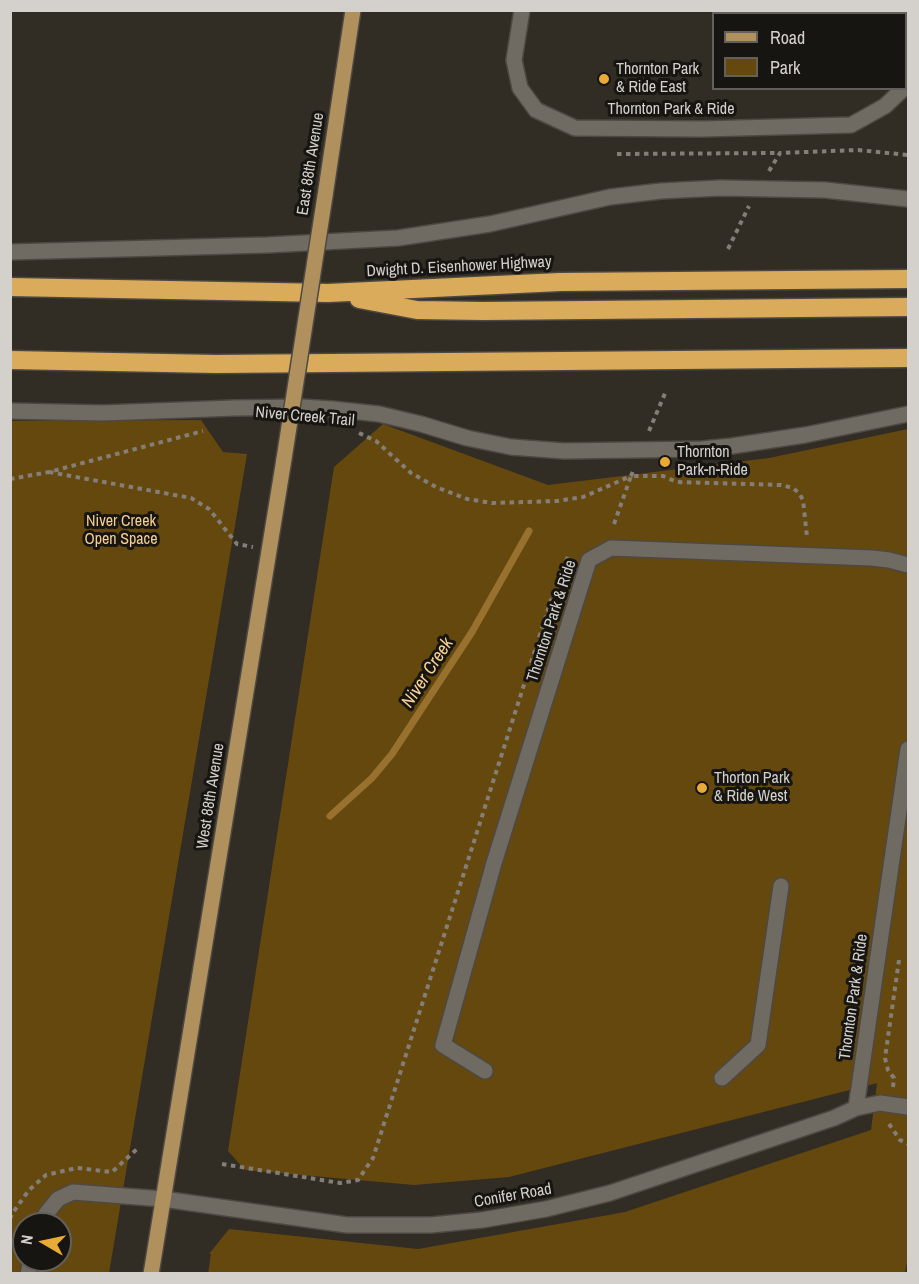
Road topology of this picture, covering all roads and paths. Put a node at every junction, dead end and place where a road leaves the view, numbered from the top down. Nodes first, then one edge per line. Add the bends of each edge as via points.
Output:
1 (353, 10) edge
2 (522, 10) edge
3 (903, 90) edge
4 (858, 150) dead end
5 (780, 153) dead end
6 (617, 154) dead end
7 (909, 155) edge
8 (909, 199) edge
9 (10, 252) edge
10 (909, 279) edge
11 (10, 287) edge
12 (328, 293) junction
13 (909, 307) edge
14 (305, 324) joint
15 (909, 358) edge
16 (10, 360) edge
17 (10, 411) edge
18 (909, 414) edge
19 (204, 430) dead end
20 (350, 431) dead end
21 (49, 472) junction
22 (10, 479) edge
23 (584, 497) dead end
24 (614, 524) dead end
25 (817, 537) dead end
26 (269, 550) junction
27 (909, 565) edge
28 (909, 748) edge
29 (781, 886) dead end
30 (900, 953) dead end
31 (485, 1071) dead end
32 (722, 1078) dead end
33 (894, 1081) dead end
34 (909, 1107) edge
35 (856, 1108) junction
36 (888, 1121) dead end
37 (909, 1144) edge
38 (163, 1199) junction
39 (47, 1212) edge
40 (151, 1274) edge

1 - 14 main road, East 88th Avenue, bridge
2 - 3 street, Thornton Park & Ride via 514,60 520,88 536,110 575,129 850,124 885,106
4 - 7 path
5 - 6 path
8 - 9 street via 802,189 661,191 610,197 490,224 398,238
10 - 12 highway, Dwight D. Eisenhower Highway via 560,282
11 - 12 highway, Dwight D. Eisenhower Highway
12 - 13 highway via 417,310
14 - 26 main road, West 88th Avenue, bridge
15 - 16 highway via 216,364
17 - 18 street via 332,409 379,414 502,445 564,451 732,446
19 - 21 path
20 - 23 path, Niver Creek Trail via 376,441 423,480 467,499 528,503
21 - 22 path
21 - 26 path via 191,498 209,508 237,544
24 - 25 path via 631,476 663,476 677,482 793,488 803,500 806,537
26 - 38 main road, West 88th Avenue
27 - 31 street, Thornton Park & Ride via 872,558 611,548 589,560 494,863 443,1045
28 - 35 street, Thornton Park & Ride
29 - 32 street via 758,1045
30 - 33 path via 885,1058
34 - 35 street, Conifer Road via 880,1103
35 - 38 street, Conifer Road via 610,1193 483,1220 422,1226 347,1225
36 - 37 path via 900,1140
38 - 39 street, Conifer Road via 73,1192 58,1199
38 - 40 main road, West 88th Avenue

